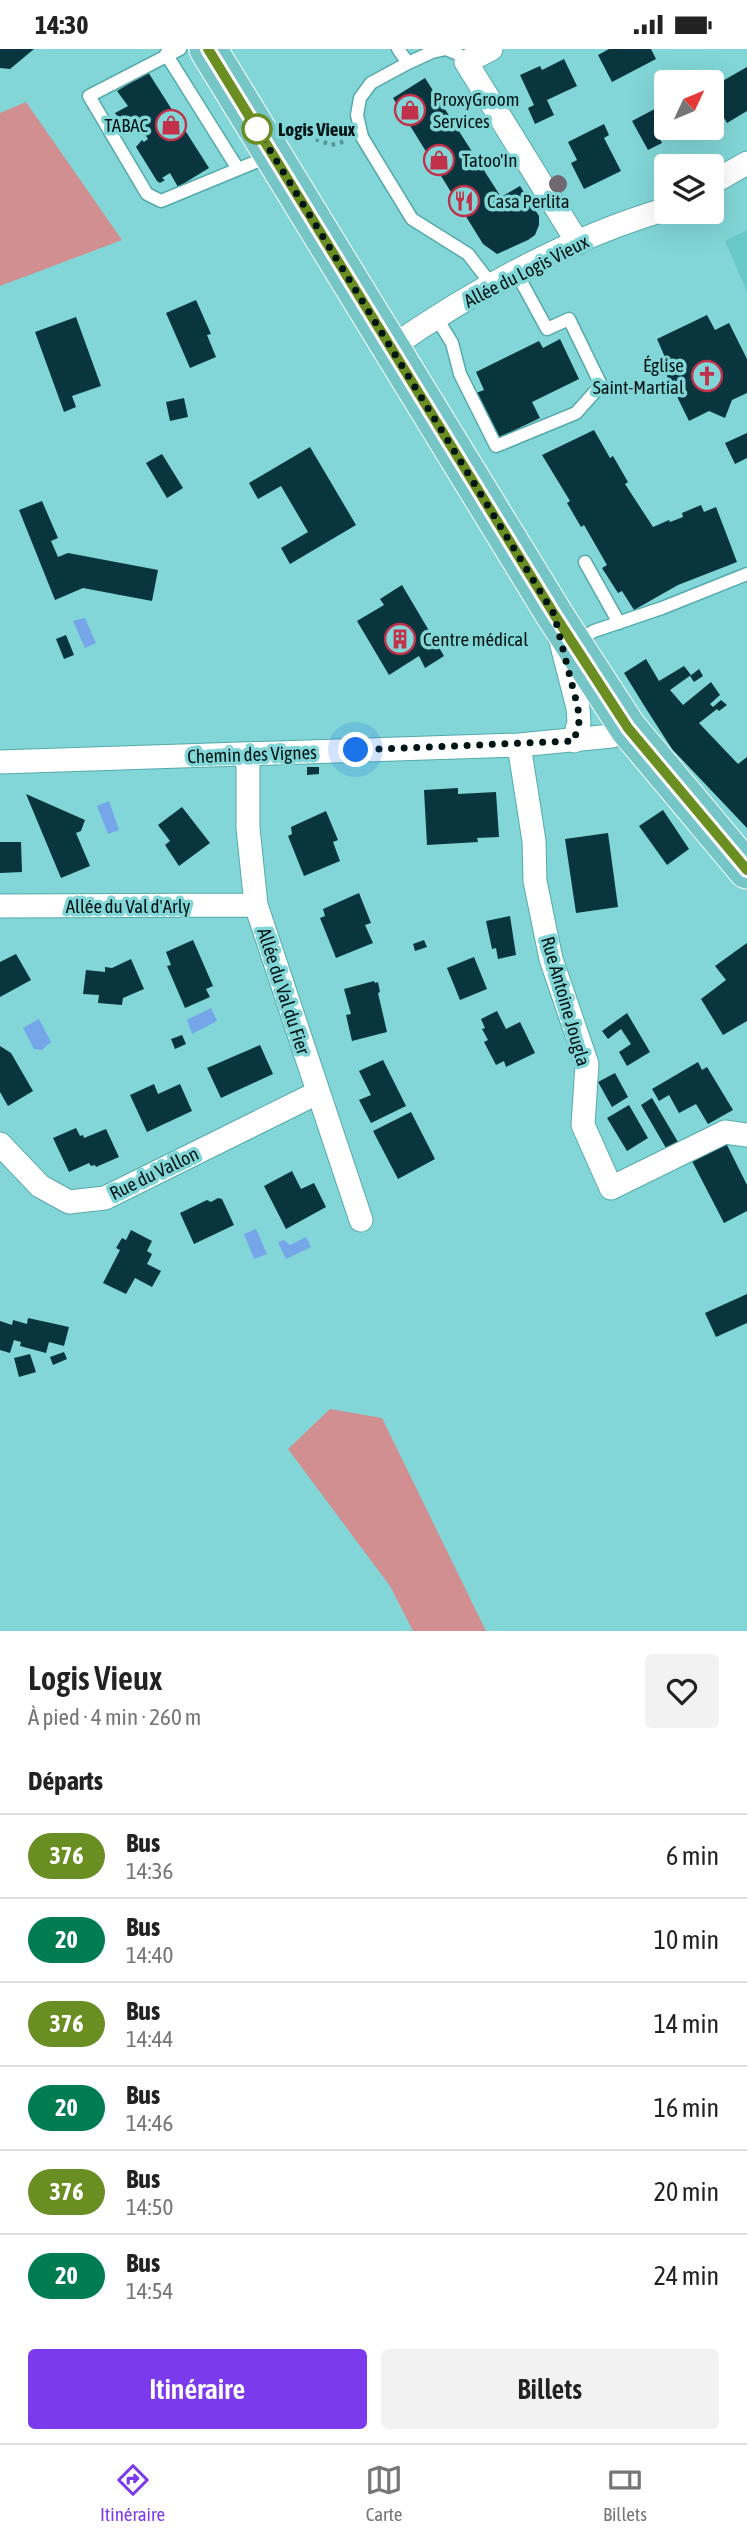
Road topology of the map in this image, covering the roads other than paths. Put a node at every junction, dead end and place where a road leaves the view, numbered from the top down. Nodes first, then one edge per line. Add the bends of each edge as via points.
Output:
1 (180, 49) edge
2 (208, 49) edge
3 (398, 49) edge
4 (491, 49) edge
5 (166, 54) junction
6 (466, 62) junction
7 (408, 63) junction
8 (277, 143) junction
9 (747, 163) edge
10 (238, 169) junction
11 (724, 175) edge
12 (654, 214) edge
13 (578, 243) junction
14 (516, 272) junction
15 (491, 283) junction
16 (436, 317) junction
17 (392, 347) junction
18 (585, 562) dead end
19 (747, 574) edge
20 (619, 623) junction
21 (564, 628) junction
22 (628, 728) junction
23 (574, 741) junction
24 (520, 751) junction
25 (248, 754) junction
26 (0, 762) edge
27 (747, 870) edge
28 (256, 905) junction
29 (0, 906) edge
30 (317, 1093) junction
31 (747, 1135) edge
32 (0, 1144) edge
33 (361, 1220) dead end

1 - 5 lane
2 - 8 main road
3 - 7 lane
4 - 6 street
5 - 10 lane
5 - 10 lane via 89,96 144,189 161,201
6 - 7 lane via 446,49
6 - 13 street
7 - 15 lane via 365,90 357,108 362,137 412,219 468,254
8 - 10 lane
8 - 17 main road
9 - 11 street
12 - 13 street, Allée du Logis Vieux
13 - 14 street, Allée du Logis Vieux
14 - 15 street, Allée du Logis Vieux
14 - 16 lane via 547,329 569,319 601,386 576,413 496,446 460,374 452,343
15 - 16 street, Allée du Logis Vieux
16 - 17 street, Allée du Logis Vieux
17 - 21 main road
18 - 20 lane
19 - 20 lane
20 - 21 lane via 594,631
21 - 22 main road
21 - 23 street via 578,708
22 - 23 street, Chemin des Vignes via 612,736
22 - 27 main road
23 - 24 street, Chemin des Vignes
24 - 25 street, Chemin des Vignes
24 - 31 street, Rue Antoine Jougla via 551,960 587,1064 583,1125 611,1188 725,1132
25 - 26 street, Chemin des Vignes
25 - 28 street, Allée du Val du Fier via 248,828
28 - 29 street, Allée du Val d'Arly
28 - 30 street, Allée du Val du Fier
30 - 32 street, Rue du Vallon via 105,1198 69,1202 40,1186
30 - 33 street, Allée du Val du Fier

